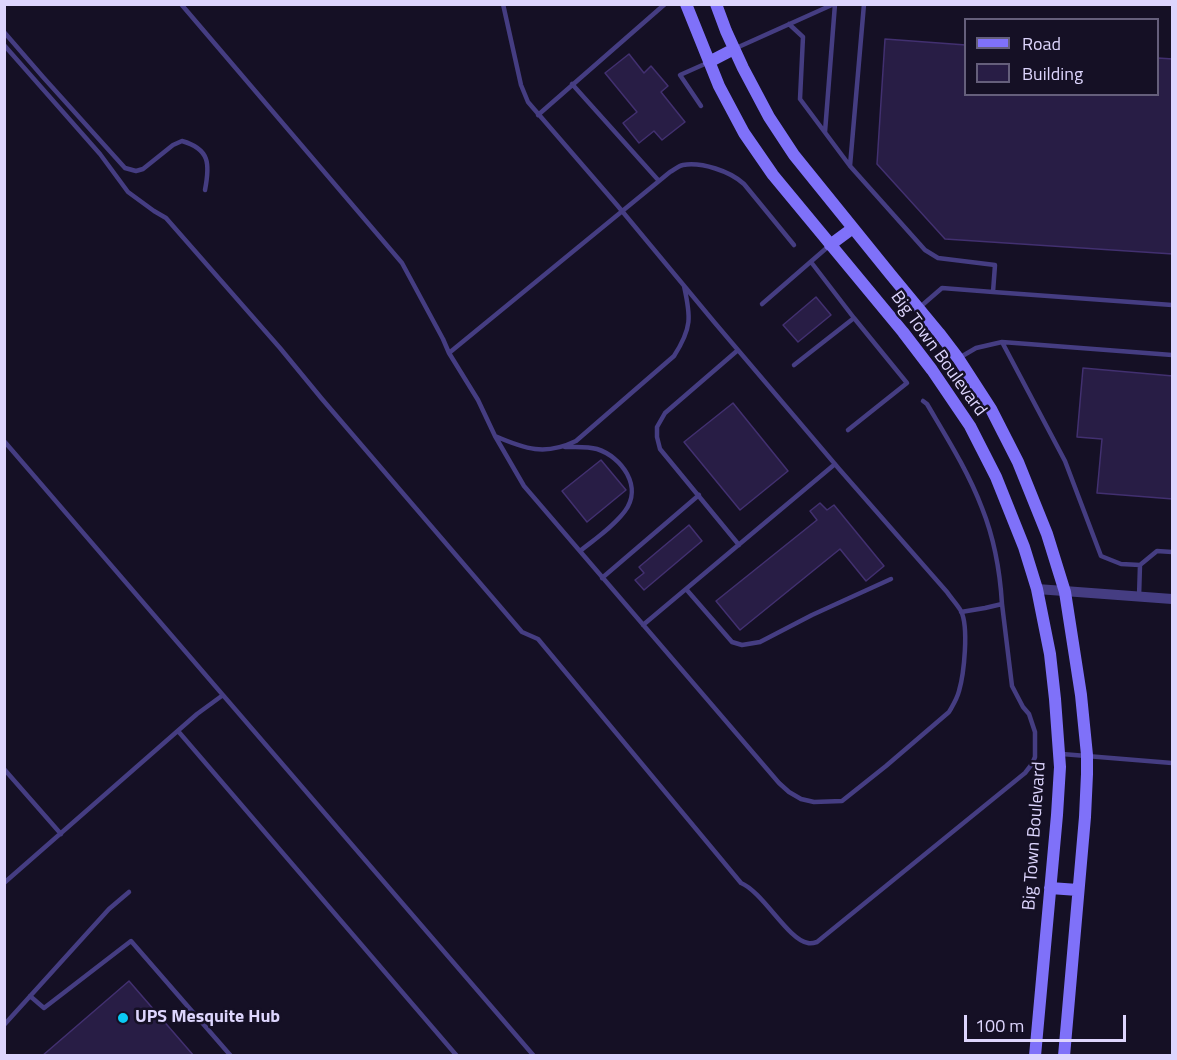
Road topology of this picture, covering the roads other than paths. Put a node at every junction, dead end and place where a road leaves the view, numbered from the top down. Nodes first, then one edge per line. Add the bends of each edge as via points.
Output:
1 (182, 4) edge
2 (503, 4) edge
3 (665, 4) edge
4 (686, 4) edge
5 (716, 4) edge
6 (835, 4) edge
7 (864, 4) edge
8 (789, 24) junction
9 (4, 32) edge
10 (4, 45) edge
11 (735, 49) junction
12 (710, 62) junction
13 (572, 84) junction
14 (701, 106) dead end
15 (538, 115) junction
16 (825, 132) junction
17 (850, 166) junction
18 (659, 181) junction
19 (205, 190) dead end
20 (623, 211) junction
21 (853, 228) junction
22 (794, 245) dead end
23 (830, 245) junction
24 (811, 262) junction
25 (684, 286) junction
26 (993, 292) junction
27 (762, 304) dead end
28 (1173, 305) edge
29 (919, 308) junction
30 (854, 318) junction
31 (1002, 342) junction
32 (738, 350) junction
33 (449, 352) junction
34 (1173, 355) edge
35 (958, 358) junction
36 (794, 365) dead end
37 (923, 401) dead end
38 (848, 429) dead end
39 (495, 436) junction
40 (4, 441) edge
41 (562, 447) junction
42 (835, 464) junction
43 (699, 495) junction
44 (739, 545) junction
45 (580, 551) junction
46 (1173, 552) edge
47 (1140, 566) junction
48 (602, 578) junction
49 (891, 579) dead end
50 (686, 589) junction
51 (1036, 589) junction
52 (1065, 592) junction
53 (1139, 597) junction
54 (1173, 599) edge
55 (1002, 604) junction
56 (961, 612) junction
57 (643, 625) junction
58 (223, 695) junction
59 (178, 731) junction
60 (1059, 753) junction
61 (1087, 755) junction
62 (1173, 763) edge
63 (4, 769) edge
64 (61, 834) junction
65 (4, 883) edge
66 (1050, 888) junction
67 (1078, 890) junction
68 (129, 892) dead end
69 (30, 996) junction
70 (4, 1025) edge
71 (231, 1056) edge
72 (457, 1056) edge
73 (534, 1056) edge
74 (1035, 1056) edge
75 (1064, 1056) edge

1 - 33 lane via 402,263
2 - 15 lane via 521,85
3 - 13 lane
4 - 12 main road, Big Town Boulevard
5 - 11 main road, Big Town Boulevard
6 - 8 lane
6 - 16 lane
7 - 17 lane
8 - 11 lane
8 - 16 lane via 803,37 800,99
9 - 19 lane via 125,168 143,169 182,141 193,144 205,154 208,164
10 - 55 lane via 94,147 128,192 166,218 262,326 522,632 538,639 741,882 806,943 817,942 1032,764 1035,732 1012,686
11 - 12 main road
11 - 21 main road, Big Town Boulevard via 794,155
12 - 14 lane via 680,75
12 - 23 main road, Big Town Boulevard via 744,134
13 - 15 lane
13 - 18 lane
15 - 20 lane
16 - 17 lane
17 - 26 lane via 925,250 938,258 995,265
18 - 20 lane
18 - 22 lane via 681,165 725,171 744,184
20 - 25 lane
20 - 33 lane
21 - 23 main road
21 - 29 main road, Big Town Boulevard
23 - 24 lane
23 - 51 main road, Big Town Boulevard via 903,332 970,426 996,477
24 - 27 lane
24 - 30 lane
25 - 32 lane
25 - 41 lane via 689,324 674,356 576,441
26 - 28 lane
26 - 29 lane via 942,288
29 - 35 main road, Big Town Boulevard
30 - 36 lane
30 - 38 lane via 907,383
31 - 34 lane
31 - 35 lane via 976,348
31 - 47 lane via 1065,461 1101,556
32 - 42 lane
32 - 43 lane via 665,413 657,427 660,449
33 - 39 lane
35 - 52 main road, Big Town Boulevard via 992,409 1018,462
37 - 55 lane via 952,446 983,509 994,546
39 - 41 lane via 530,449
39 - 45 lane via 524,486
40 - 58 lane
41 - 45 lane via 597,449 615,459 629,476 630,501 625,510
42 - 44 lane
42 - 56 lane
43 - 44 lane
43 - 48 lane
44 - 50 lane
45 - 48 lane
46 - 47 lane via 1157,551
47 - 53 lane
48 - 57 lane
49 - 50 lane via 759,642 742,645 732,642
50 - 57 lane
51 - 52 street
51 - 60 main road, Big Town Boulevard via 1050,654
52 - 53 street
52 - 61 main road, Big Town Boulevard
53 - 54 street
55 - 56 lane
56 - 57 lane via 965,640 962,679 949,712 842,801 826,803 801,799 779,783
58 - 59 lane
58 - 73 lane
59 - 64 lane
59 - 72 lane
60 - 61 lane
60 - 66 main road, Big Town Boulevard
61 - 62 lane
61 - 67 main road, Big Town Boulevard
63 - 64 lane
64 - 65 lane
66 - 67 main road
66 - 74 main road, Big Town Boulevard
67 - 75 main road, Big Town Boulevard
68 - 69 lane
69 - 70 lane
69 - 71 lane via 44,1008 131,941

